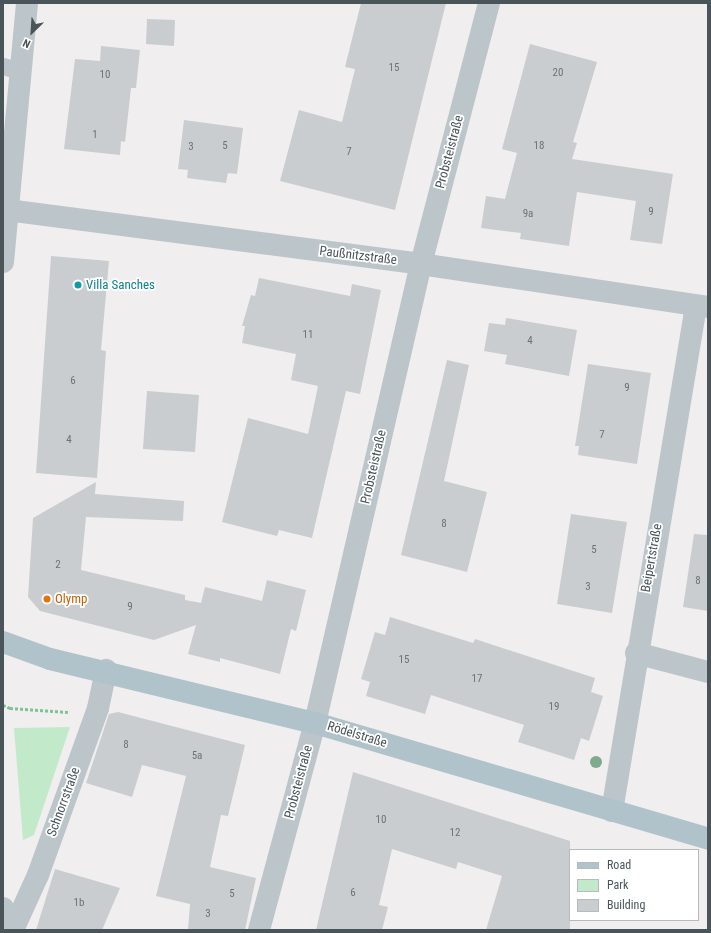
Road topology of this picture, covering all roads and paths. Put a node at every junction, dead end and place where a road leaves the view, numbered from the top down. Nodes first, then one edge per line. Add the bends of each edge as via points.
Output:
1 (27, 3) edge
2 (489, 3) edge
3 (11, 69) edge
4 (7, 210) junction
5 (4, 233) edge
6 (3, 262) edge
7 (421, 264) junction
8 (702, 306) edge
9 (3, 642) edge
10 (636, 653) junction
11 (106, 670) junction
12 (708, 672) edge
13 (3, 705) edge
14 (72, 712) dead end
15 (316, 723) junction
16 (612, 811) junction
17 (708, 839) edge
18 (3, 908) edge
19 (6, 930) edge
20 (13, 930) edge
21 (259, 930) edge

1 - 3 street
2 - 7 street, Probsteistraße
3 - 4 street
4 - 5 street
4 - 7 street, Paußnitzstraße
5 - 6 street
7 - 8 street, Paußnitzstraße
7 - 15 street, Probsteistraße
8 - 10 street, Beipertstraße
9 - 11 main road, Rödelstraße via 50,659
10 - 12 street
10 - 16 street, Beipertstraße
11 - 15 main road, Rödelstraße
11 - 20 street, Schnorrstraße via 98,708 38,875
13 - 14 path via 10,708
15 - 16 main road, Rödelstraße
15 - 21 street, Probsteistraße
16 - 17 main road, Rödelstraße
18 - 19 street

